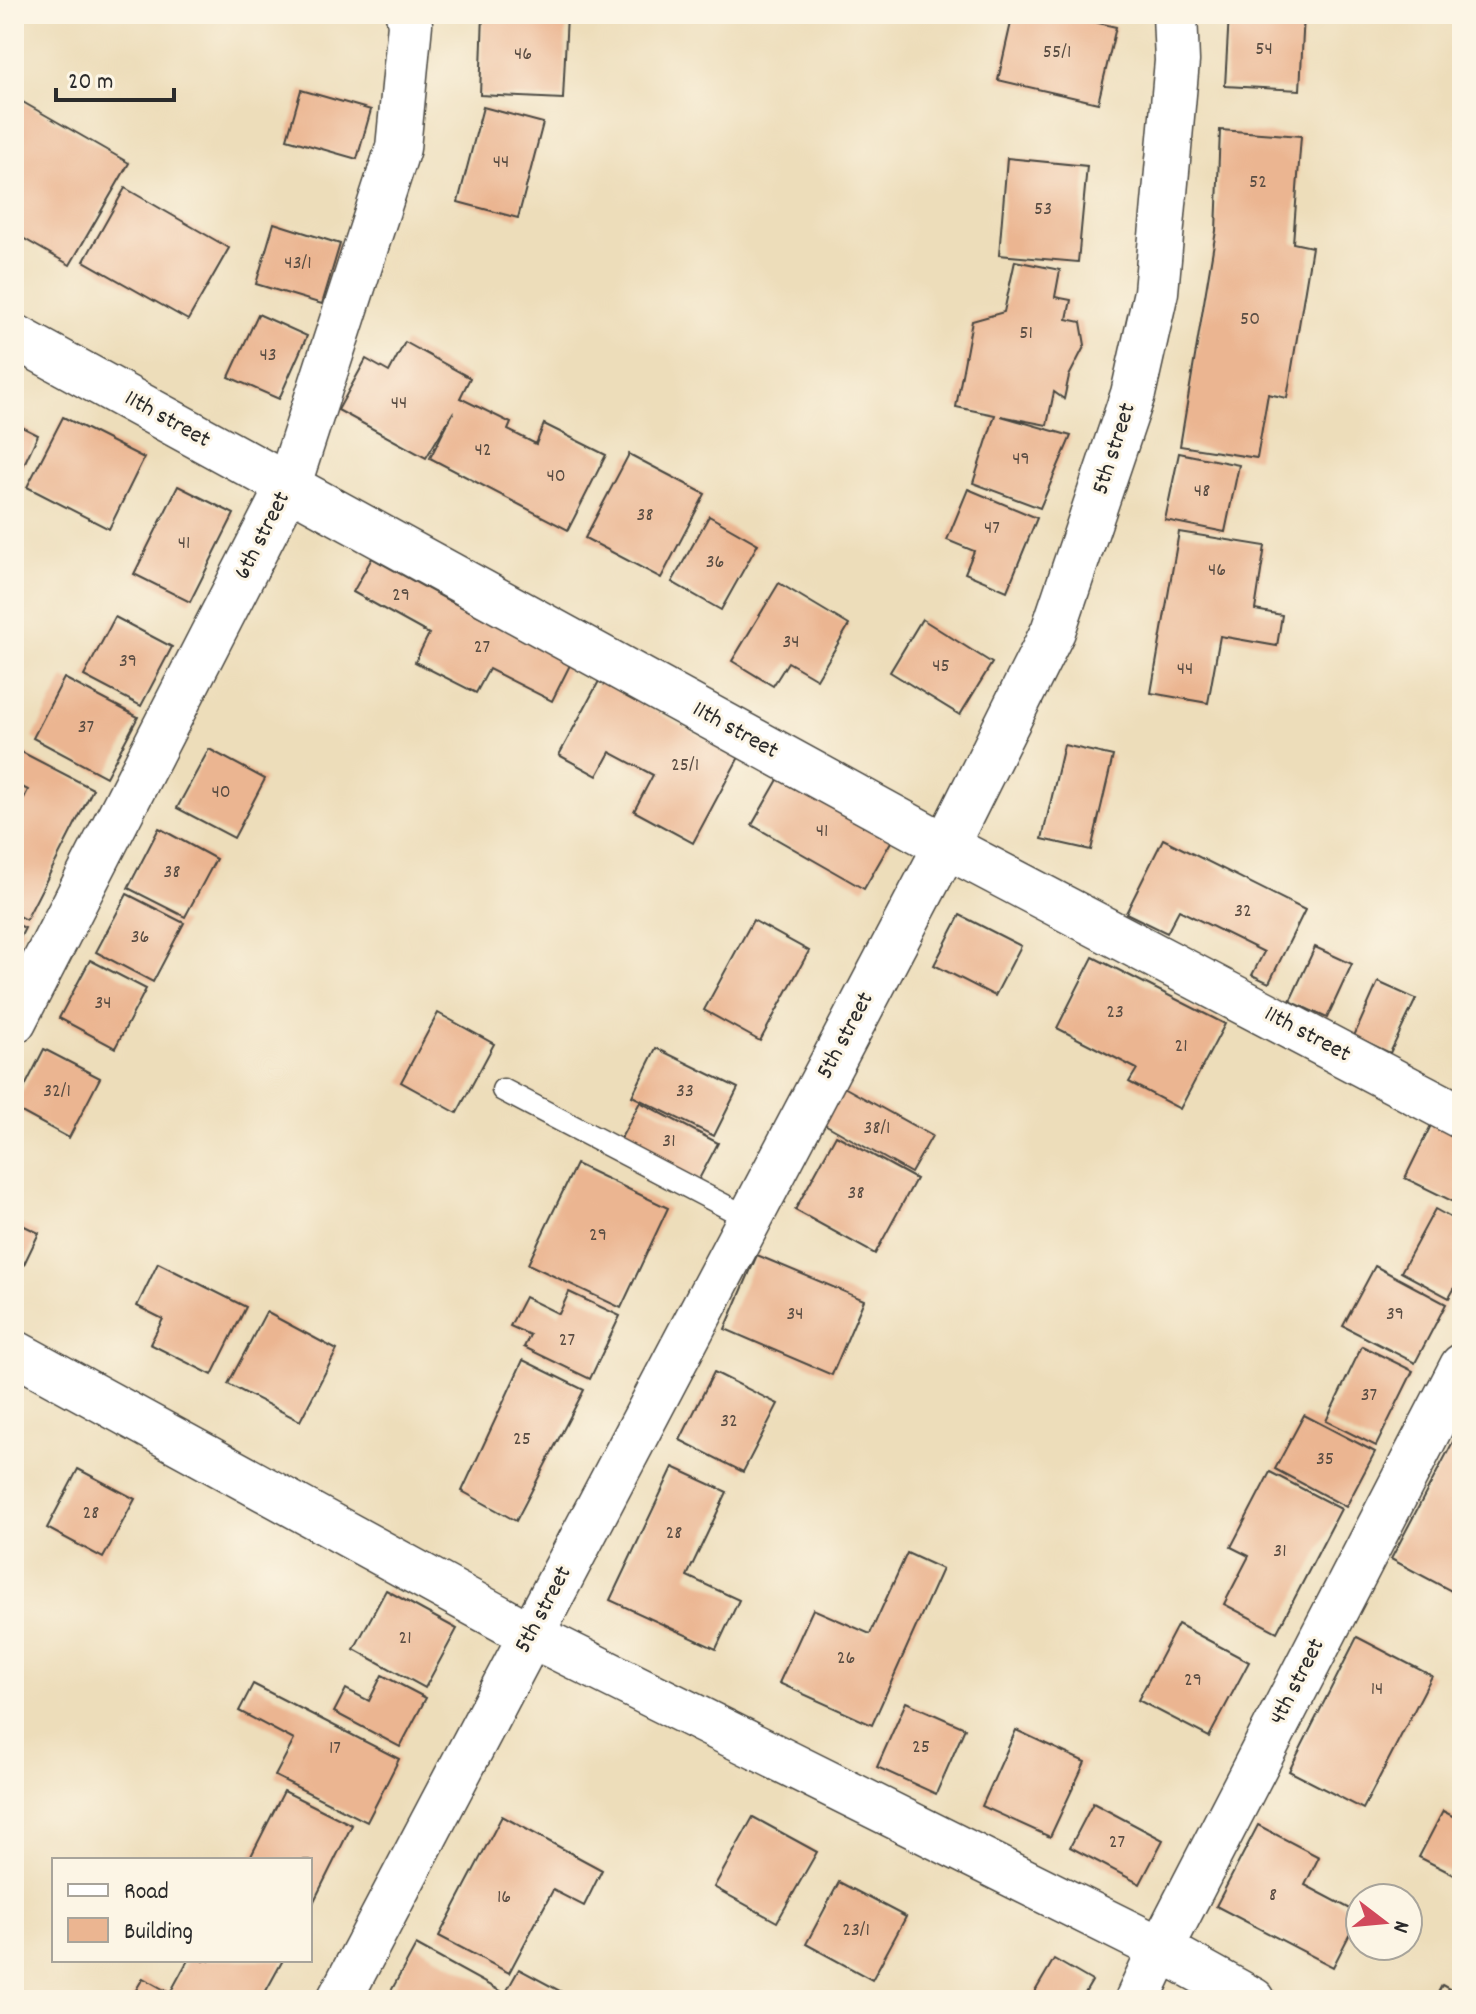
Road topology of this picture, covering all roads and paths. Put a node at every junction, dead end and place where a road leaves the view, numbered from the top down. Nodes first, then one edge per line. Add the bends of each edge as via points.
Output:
1 (408, 14) edge
2 (1175, 14) edge
3 (14, 336) edge
4 (288, 487) junction
5 (946, 846) junction
6 (14, 1021) edge
7 (503, 1090) dead end
8 (1462, 1117) edge
9 (750, 1219) junction
10 (14, 1352) edge
11 (1462, 1366) edge
12 (531, 1635) junction
13 (1161, 1949) junction
14 (339, 2000) edge
15 (1137, 2000) edge
16 (1253, 2000) edge

1 - 4 street, 6th street via 398,148
2 - 5 street, 5th street via 1177,61 1156,292 1133,394 1053,631
3 - 4 street, 11th street
4 - 5 street, 11th street
4 - 6 street, 6th street
5 - 8 street, 11th street
5 - 9 street, 5th street
7 - 9 lane
9 - 12 street, 5th street
10 - 12 street
11 - 13 street, 4th street
12 - 13 street
12 - 14 street, 5th street
13 - 15 street, 4th street
13 - 16 street

